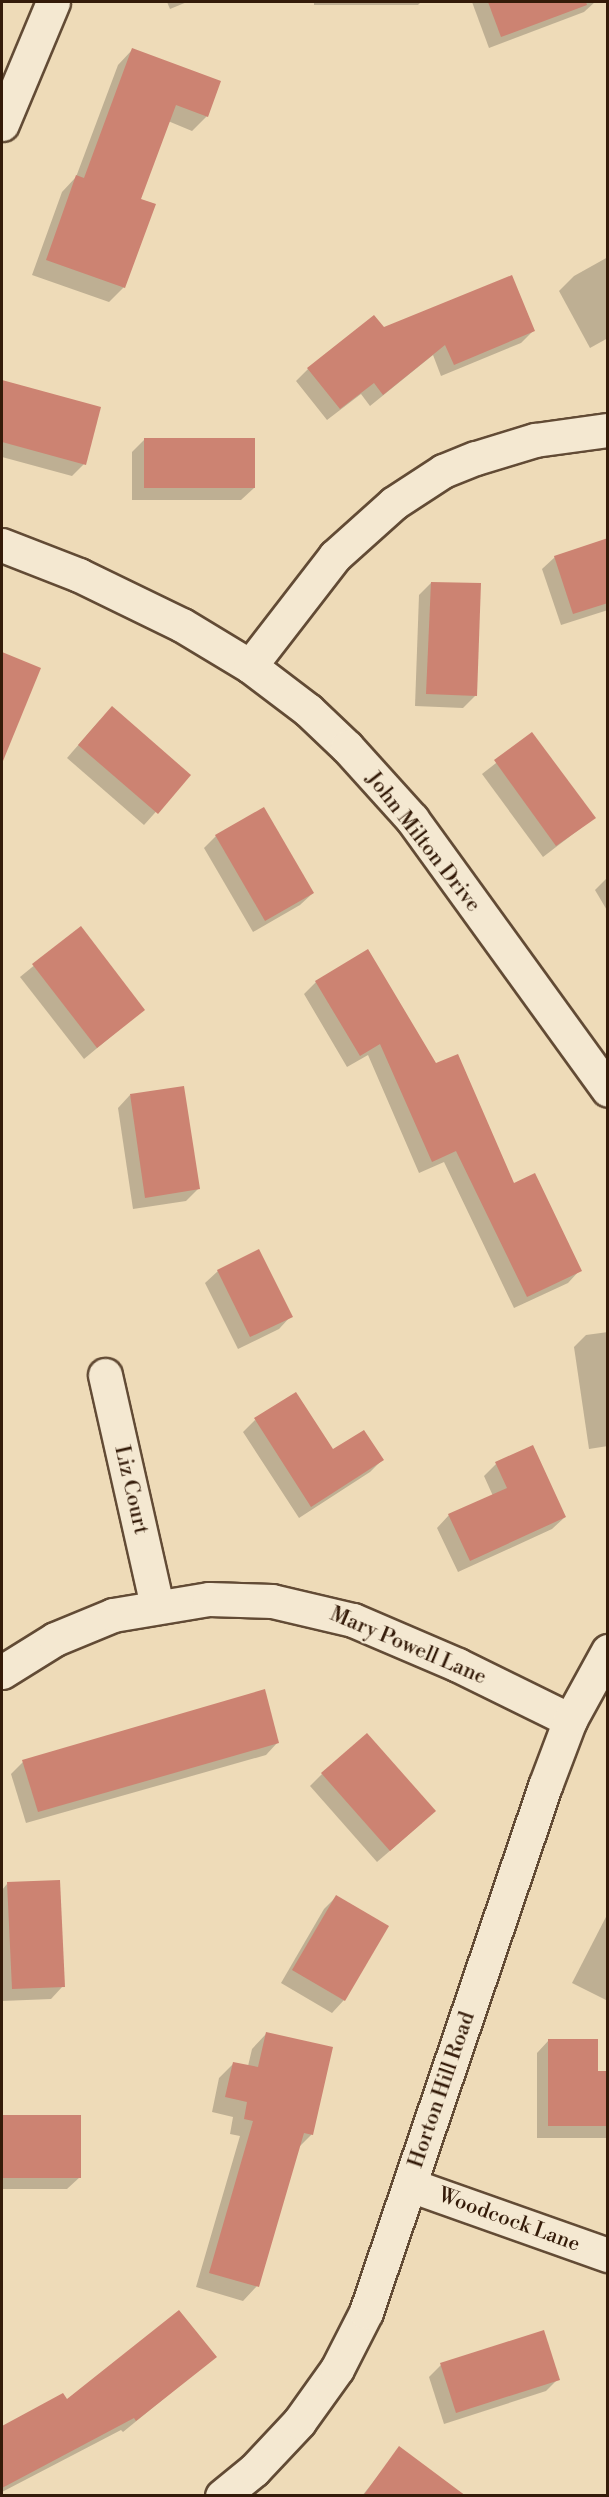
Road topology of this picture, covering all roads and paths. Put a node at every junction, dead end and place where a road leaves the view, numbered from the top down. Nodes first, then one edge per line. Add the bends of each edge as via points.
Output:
1 (53, 2) edge
2 (2, 124) edge
3 (608, 430) edge
4 (2, 545) edge
5 (250, 666) junction
6 (608, 1090) edge
7 (105, 1375) dead end
8 (157, 1605) junction
9 (608, 1651) edge
10 (2, 1672) edge
11 (570, 1720) junction
12 (410, 2185) junction
13 (608, 2255) edge
14 (222, 2496) edge

1 - 2 street
3 - 5 street via 535,440 476,458 443,471 394,503 335,556
4 - 5 street, John Milton Drive via 79,575 182,625
5 - 6 street, John Milton Drive via 347,747 412,819
7 - 8 street, Liz Court
8 - 10 street, Mary Powell Lane via 113,1615 55,1639
8 - 11 street, Mary Powell Lane via 209,1599 272,1601 313,1608 353,1620 458,1665
9 - 11 street, Horton Hill Road
11 - 12 street, Horton Hill Road
12 - 13 street, Woodcock Lane
12 - 14 street, Horton Hill Road via 366,2312 337,2369 299,2422 254,2470

